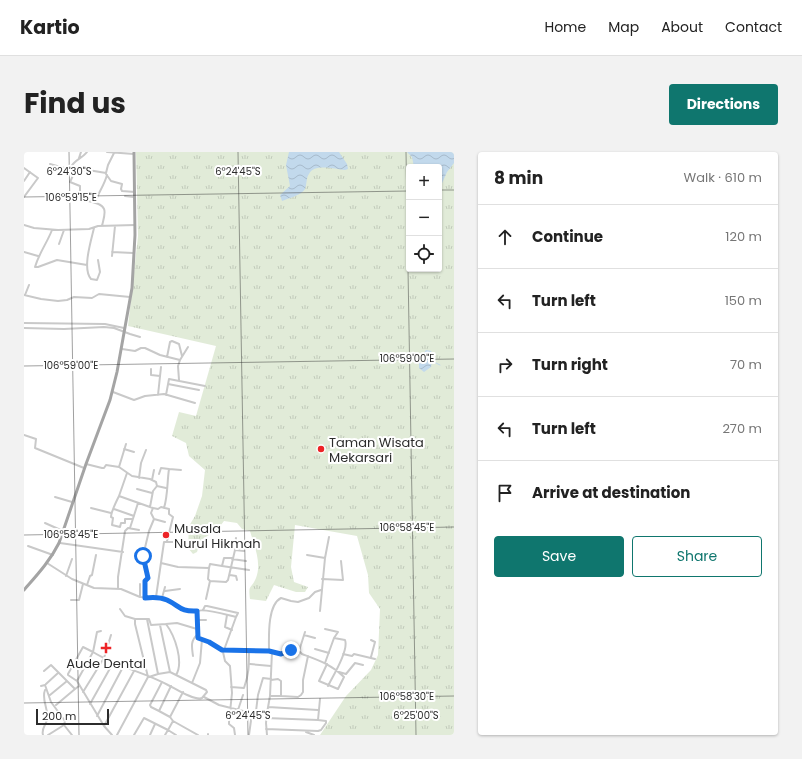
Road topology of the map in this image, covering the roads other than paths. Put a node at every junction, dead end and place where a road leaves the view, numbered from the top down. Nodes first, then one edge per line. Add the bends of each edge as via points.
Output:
1 (82, 152) edge
2 (87, 152) edge
3 (107, 152) edge
4 (114, 153) junction
5 (134, 153) edge
6 (79, 158) junction
7 (50, 164) dead end
8 (24, 168) edge
9 (70, 169) junction
10 (75, 171) junction
11 (30, 172) junction
12 (106, 174) junction
13 (24, 181) edge
14 (135, 192) junction
15 (125, 196) dead end
16 (24, 197) edge
17 (135, 197) junction
18 (94, 203) junction
19 (24, 225) edge
20 (135, 225) junction
21 (102, 226) junction
22 (115, 226) junction
23 (94, 228) junction
24 (52, 230) junction
25 (64, 230) junction
26 (59, 244) dead end
27 (24, 252) edge
28 (112, 252) junction
29 (135, 253) junction
30 (38, 256) junction
31 (112, 256) dead end
32 (98, 260) dead end
33 (87, 265) junction
34 (29, 285) dead end
35 (24, 295) edge
36 (131, 297) junction
37 (24, 323) edge
38 (66, 324) junction
39 (24, 328) edge
40 (126, 328) junction
41 (67, 329) junction
42 (125, 333) junction
43 (140, 337) dead end
44 (188, 347) dead end
45 (122, 349) junction
46 (182, 356) junction
47 (167, 357) junction
48 (180, 360) junction
49 (161, 366) dead end
50 (151, 369) dead end
51 (160, 376) junction
52 (179, 380) junction
53 (168, 384) junction
54 (204, 386) dead end
55 (199, 390) dead end
56 (113, 392) junction
57 (158, 394) junction
58 (166, 395) junction
59 (195, 403) dead end
60 (24, 435) edge
61 (126, 444) dead end
62 (124, 448) junction
63 (146, 450) dead end
64 (134, 452) dead end
65 (86, 464) junction
66 (119, 467) junction
67 (84, 468) junction
68 (169, 469) junction
69 (154, 470) dead end
70 (181, 470) dead end
71 (127, 473) junction
72 (159, 474) dead end
73 (139, 478) junction
74 (152, 480) junction
75 (157, 486) junction
76 (166, 488) junction
77 (137, 490) dead end
78 (152, 493) junction
79 (118, 496) junction
80 (55, 497) dead end
81 (72, 502) junction
82 (138, 503) junction
83 (152, 507) junction
84 (91, 508) dead end
85 (164, 508) junction
86 (114, 509) junction
87 (111, 513) junction
88 (124, 513) junction
89 (133, 518) junction
90 (125, 519) junction
91 (154, 519) junction
92 (165, 522) dead end
93 (45, 523) dead end
94 (130, 529) junction
95 (139, 530) dead end
96 (63, 531) junction
97 (329, 537) dead end
98 (236, 538) dead end
99 (167, 541) junction
100 (176, 542) dead end
101 (217, 542) dead end
102 (58, 543) junction
103 (235, 545) junction
104 (28, 546) dead end
105 (235, 550) junction
106 (244, 551) dead end
107 (123, 552) junction
108 (53, 555) junction
109 (96, 555) dead end
110 (307, 555) dead end
111 (325, 558) junction
112 (72, 559) dead end
113 (232, 559) junction
114 (246, 561) dead end
115 (341, 561) dead end
116 (47, 563) junction
117 (161, 563) junction
118 (222, 566) junction
119 (231, 567) junction
120 (209, 568) junction
121 (249, 570) dead end
122 (230, 575) junction
123 (66, 576) junction
124 (237, 580) dead end
125 (322, 580) junction
126 (210, 581) junction
127 (83, 584) junction
128 (140, 584) dead end
129 (87, 585) junction
130 (165, 587) dead end
131 (25, 588) edge
132 (118, 589) junction
133 (180, 590) dead end
134 (321, 590) junction
135 (165, 591) junction
136 (140, 597) junction
137 (156, 597) junction
138 (145, 598) junction
139 (162, 598) junction
140 (206, 599) dead end
141 (71, 600) dead end
142 (120, 609) dead end
143 (203, 610) junction
144 (197, 611) junction
145 (320, 611) dead end
146 (227, 615) junction
147 (236, 617) junction
148 (135, 619) junction
149 (147, 619) junction
150 (197, 620) junction
151 (206, 620) dead end
152 (166, 624) junction
153 (160, 625) junction
154 (197, 629) junction
155 (326, 629) dead end
156 (232, 630) junction
157 (101, 632) dead end
158 (111, 635) dead end
159 (197, 635) junction
160 (315, 638) dead end
161 (334, 638) junction
162 (202, 639) junction
163 (371, 640) dead end
164 (315, 649) dead end
165 (223, 650) junction
166 (94, 651) junction
167 (249, 651) junction
168 (299, 651) junction
169 (270, 652) junction
170 (329, 653) junction
171 (343, 654) junction
172 (193, 656) dead end
173 (308, 656) junction
174 (105, 657) junction
175 (371, 657) junction
176 (375, 659) dead end
177 (113, 663) junction
178 (250, 664) junction
179 (326, 664) junction
180 (363, 665) dead end
181 (271, 666) junction
182 (123, 667) junction
183 (336, 669) junction
184 (44, 671) dead end
185 (134, 671) junction
186 (170, 672) junction
187 (339, 672) junction
188 (58, 673) junction
189 (158, 674) junction
190 (176, 675) junction
191 (148, 677) junction
192 (271, 679) junction
193 (67, 681) junction
194 (77, 681) junction
195 (162, 682) junction
196 (192, 683) junction
197 (46, 684) dead end
198 (41, 686) dead end
199 (171, 686) junction
200 (328, 686) junction
201 (77, 687) junction
202 (231, 687) junction
203 (45, 688) junction
204 (83, 692) junction
205 (183, 692) junction
206 (50, 695) dead end
207 (243, 695) dead end
208 (270, 696) junction
209 (281, 696) junction
210 (204, 697) junction
211 (320, 699) dead end
212 (90, 704) junction
213 (56, 705) dead end
214 (268, 707) junction
215 (231, 708) junction
216 (238, 710) junction
217 (318, 710) junction
218 (159, 711) junction
219 (256, 711) junction
220 (252, 713) junction
221 (267, 713) junction
222 (97, 716) junction
223 (170, 717) junction
224 (266, 718) junction
225 (318, 720) junction
226 (173, 721) junction
227 (155, 724) junction
228 (64, 726) junction
229 (104, 726) junction
230 (168, 730) junction
231 (266, 730) junction
232 (303, 731) junction
233 (117, 734) edge
234 (43, 735) edge
235 (48, 735) edge
236 (72, 735) edge
237 (112, 735) edge
238 (134, 735) edge
239 (150, 735) edge
240 (165, 735) edge
241 (176, 735) edge
242 (198, 735) edge
243 (235, 735) edge
244 (249, 735) edge
245 (267, 735) edge
246 (314, 735) edge

1 - 6 street
2 - 6 street via 84,157
3 - 4 street
4 - 5 street
4 - 12 street
5 - 14 main road
6 - 9 street
7 - 9 street
8 - 11 street
9 - 10 street
10 - 12 street via 88,170
10 - 18 street via 70,182 80,186 80,198
11 - 13 street
11 - 16 street via 38,178
12 - 14 street via 111,181 122,184 122,191
12 - 18 street via 102,190
14 - 17 main road
15 - 17 street
17 - 20 main road
18 - 21 street via 104,209
19 - 24 street
20 - 22 street
20 - 29 main road
21 - 22 street
21 - 23 street
22 - 28 street
23 - 25 street
23 - 33 street
24 - 25 street
24 - 30 street
25 - 26 street
27 - 30 street
28 - 29 street
28 - 31 street
29 - 36 main road
30 - 33 street via 36,267 61,260
32 - 33 street via 100,272 96,280 89,277
34 - 35 street
35 - 36 street via 58,301 74,297 93,298 99,294
36 - 40 main road
37 - 38 street
38 - 40 street via 105,324
38 - 41 street
39 - 41 street
40 - 42 main road
41 - 42 street via 104,327
42 - 43 street
42 - 45 main road
44 - 46 street
45 - 47 street via 135,351 145,348
45 - 56 main road
46 - 47 street via 179,344 170,342
46 - 48 street
47 - 48 street
48 - 52 street
49 - 51 street
50 - 51 street via 151,375
51 - 57 street
52 - 53 street via 169,379
52 - 54 street
53 - 55 street
53 - 58 street
56 - 57 street via 134,400
56 - 65 main road
57 - 58 street
58 - 59 street
60 - 67 street via 36,439 35,448
61 - 62 street
62 - 64 street
62 - 66 street
63 - 73 street
65 - 66 street via 102,468 106,465
65 - 67 main road
66 - 71 street
67 - 81 main road
68 - 70 street
68 - 72 street via 161,468
68 - 76 street
69 - 74 street
71 - 73 street
71 - 79 street
73 - 74 street
74 - 75 street
75 - 76 street
75 - 78 street
76 - 85 street
77 - 78 street
78 - 83 street
79 - 82 street
79 - 86 street
80 - 81 street
81 - 96 main road
82 - 83 street
82 - 89 street
83 - 85 street
83 - 91 street
84 - 87 street
85 - 99 street via 169,509 169,514 174,518
86 - 87 street
86 - 88 street
87 - 90 street via 112,525 120,526 121,523 125,523
88 - 89 street
88 - 90 street
89 - 90 street
89 - 94 street
91 - 92 street
91 - 138 street via 143,556 148,578 145,581
93 - 96 street
94 - 95 street
94 - 107 street via 125,531
96 - 102 main road
97 - 111 street
98 - 103 street
99 - 100 street
99 - 117 street via 164,542
101 - 103 street
102 - 107 street
102 - 108 main road
103 - 105 street
104 - 108 street
105 - 106 street
105 - 113 street
107 - 132 street
108 - 116 main road
109 - 129 street via 92,576
110 - 111 street
111 - 125 street
112 - 123 street
113 - 114 street
113 - 118 street via 223,558
113 - 119 street
115 - 125 street via 343,580
116 - 123 street
116 - 131 main road
117 - 120 street via 178,567
117 - 137 street
118 - 119 street
118 - 120 street via 210,563
119 - 121 street
119 - 122 street
120 - 126 street
122 - 124 street via 236,576
122 - 126 street via 226,582
123 - 127 street
125 - 134 street
126 - 140 street
127 - 129 street
127 - 141 street via 79,600
128 - 136 street
129 - 132 street via 101,589
130 - 135 street
132 - 136 street
133 - 135 street
134 - 145 street
134 - 169 street via 298,602 281,598 278,600 270,623
135 - 139 street
136 - 138 street
137 - 138 street
137 - 139 street
139 - 144 street via 184,611
142 - 148 street via 126,616
143 - 144 street
143 - 146 street
143 - 147 street via 207,606 237,612
144 - 150 street
146 - 147 street
146 - 156 street via 224,626
147 - 156 street
148 - 149 street
148 - 191 street
149 - 153 street via 151,625
149 - 189 street
150 - 151 street
150 - 154 street
152 - 153 street
152 - 154 street via 176,623
152 - 190 street via 173,634 178,655 180,666
153 - 186 street
154 - 159 street
155 - 161 street via 338,631
156 - 165 street
157 - 166 street via 97,632
158 - 174 street
159 - 162 street
159 - 172 street via 192,643
160 - 168 street via 305,633
161 - 170 street
161 - 171 street via 346,641
162 - 165 street
162 - 196 street via 200,663
163 - 175 street via 375,642
164 - 170 street
165 - 167 street
165 - 202 street via 225,661 230,666
166 - 174 street
166 - 194 street
166 - 194 street via 83,647 68,674
167 - 169 street
167 - 178 street
168 - 169 street via 289,650 281,654
168 - 173 street
169 - 181 street
170 - 179 street
171 - 175 street
171 - 183 street
173 - 179 street
173 - 209 street via 301,695
174 - 177 street
174 - 204 street
175 - 176 street
177 - 182 street
177 - 212 street
178 - 181 street
178 - 202 street via 244,688
179 - 183 street
179 - 200 street via 319,681
180 - 187 street via 355,663 347,674
181 - 192 street
182 - 185 street
182 - 222 street
183 - 187 street
183 - 200 street
184 - 188 street via 51,665
185 - 191 street
185 - 229 street
186 - 189 street
186 - 190 street
187 - 200 street via 344,677 339,689
188 - 193 street
188 - 197 street
189 - 191 street
190 - 196 street
191 - 195 street
191 - 233 street
192 - 208 street
192 - 209 street via 281,681
192 - 219 street via 263,678
193 - 201 street
193 - 206 street
194 - 201 street
195 - 199 street
195 - 218 street via 150,705
196 - 210 street via 207,691
198 - 203 street via 44,685
199 - 205 street
199 - 218 street
201 - 204 street
201 - 213 street
202 - 215 street
203 - 228 street via 51,702 65,721
203 - 234 street via 43,695 48,718 42,730
204 - 212 street
205 - 210 street via 196,699
205 - 223 street
207 - 216 street
208 - 209 street
208 - 214 street
210 - 215 street
211 - 217 street
212 - 222 street
214 - 217 street
214 - 221 street
215 - 216 street
215 - 243 street via 229,722 234,728
216 - 220 street
217 - 225 street
218 - 223 street
219 - 220 street
219 - 221 street
220 - 244 street
221 - 224 street
222 - 229 street
223 - 226 street
224 - 225 street
224 - 231 street
225 - 232 street via 326,722 321,730
226 - 230 street
226 - 242 street
227 - 230 street
227 - 238 street via 144,718
227 - 239 street
228 - 235 street
228 - 236 street
229 - 237 street
230 - 240 street
230 - 241 street
231 - 232 street
231 - 245 street
232 - 246 street

